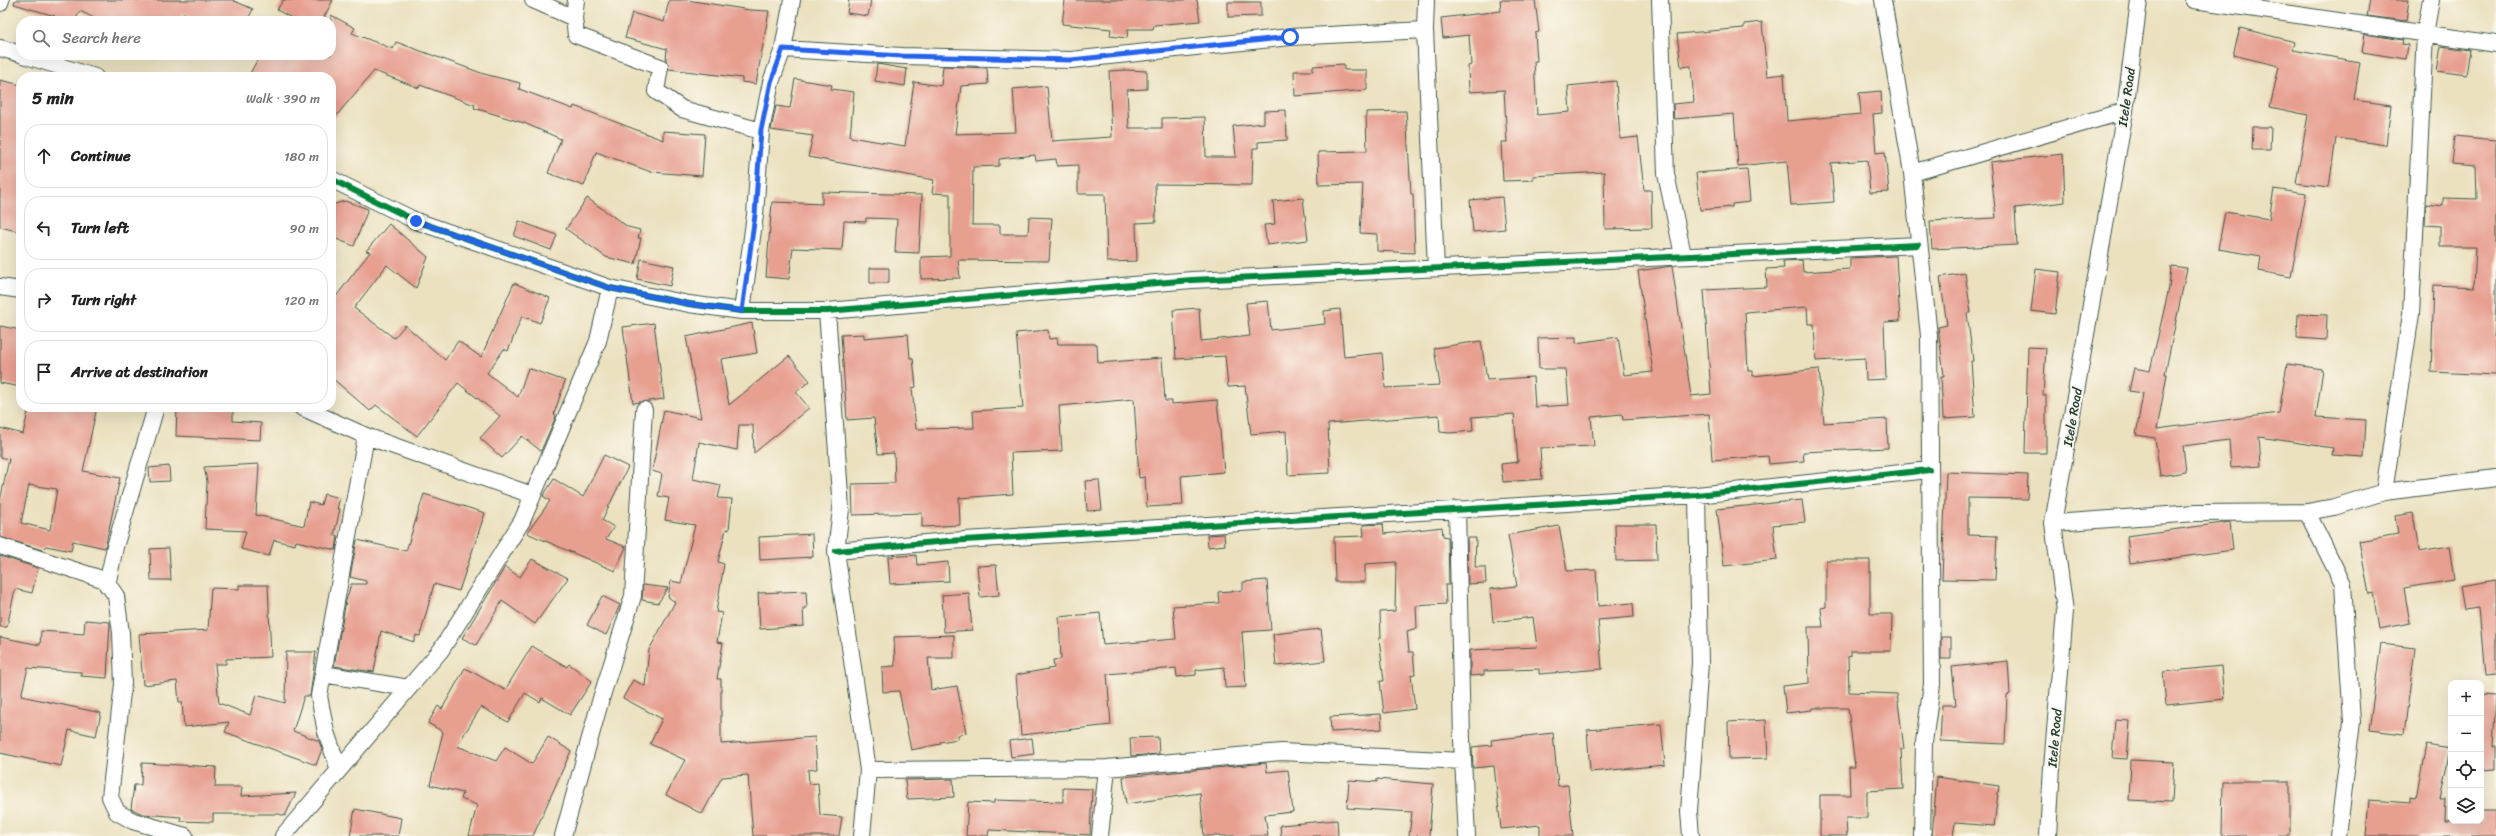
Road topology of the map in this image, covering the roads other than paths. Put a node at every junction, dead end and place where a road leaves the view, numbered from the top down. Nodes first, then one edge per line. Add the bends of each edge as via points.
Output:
1 (1, 0) edge
2 (533, 0) edge
3 (576, 0) edge
4 (792, 0) edge
5 (1426, 0) edge
6 (1660, 0) edge
7 (1883, 0) edge
8 (2139, 0) edge
9 (2194, 0) edge
10 (2431, 0) edge
11 (0, 3) edge
12 (574, 18) junction
13 (1425, 30) junction
14 (2425, 34) junction
15 (2496, 44) edge
16 (0, 48) edge
17 (783, 49) junction
18 (16, 53) edge
19 (38, 60) edge
20 (78, 72) edge
21 (2125, 111) junction
22 (761, 130) junction
23 (1912, 173) junction
24 (336, 181) edge
25 (1918, 245) junction
26 (1683, 255) junction
27 (1436, 268) junction
28 (0, 287) edge
29 (610, 288) junction
30 (16, 289) edge
31 (742, 311) junction
32 (827, 311) junction
33 (644, 410) dead end
34 (155, 412) edge
35 (312, 412) edge
36 (366, 436) junction
37 (1929, 470) junction
38 (2496, 478) edge
39 (2384, 492) junction
40 (532, 495) junction
41 (1697, 495) junction
42 (1457, 509) junction
43 (2307, 512) junction
44 (2053, 523) junction
45 (0, 546) edge
46 (836, 552) junction
47 (107, 585) junction
48 (323, 674) junction
49 (409, 688) junction
50 (1463, 761) junction
51 (1107, 768) junction
52 (339, 770) junction
53 (868, 770) junction
54 (185, 836) edge
55 (283, 836) edge
56 (563, 836) edge
57 (862, 836) edge
58 (1100, 836) edge
59 (1467, 836) edge
60 (1691, 836) edge
61 (1922, 836) edge
62 (2048, 836) edge
63 (2338, 836) edge

1 - 11 street
2 - 12 street
3 - 12 street
4 - 17 street
5 - 13 street
6 - 26 street via 1666,174
7 - 23 street
8 - 21 street, Itele Road
9 - 14 street
10 - 14 street
12 - 22 street via 576,36 660,67 656,91 682,109
13 - 17 street via 1290,37 1071,60 910,56
13 - 27 street
14 - 15 street
14 - 39 street via 2411,314
16 - 18 street
17 - 22 street via 771,82
19 - 20 street
21 - 23 street
21 - 44 street, Itele Road
22 - 31 street via 755,215
23 - 25 street
24 - 29 street via 416,221
25 - 26 street
25 - 37 street via 1929,336
26 - 27 street
27 - 32 street via 1192,280
28 - 30 street
29 - 31 street via 689,304
29 - 40 street via 598,341
31 - 32 street
32 - 46 street via 841,509
33 - 56 street via 633,596
34 - 47 street via 115,547
35 - 36 street
36 - 40 street
36 - 48 street
37 - 41 street
37 - 61 street via 1932,684 1924,742
38 - 39 street
39 - 43 street
40 - 49 street via 522,521 441,650
41 - 42 street
41 - 60 street via 1700,663 1689,811
42 - 46 street via 948,541
42 - 50 street
43 - 44 street via 2196,513
43 - 63 street via 2343,584 2352,722
44 - 62 street, Itele Road via 2065,611
45 - 47 street via 105,580
46 - 53 street
47 - 54 street via 116,596 121,633 123,684 110,798 117,812 133,822
48 - 49 street
48 - 52 street via 319,696 326,732
49 - 52 street
50 - 51 street via 1281,752
50 - 59 street
51 - 53 street
51 - 58 street
52 - 55 street
53 - 57 street

